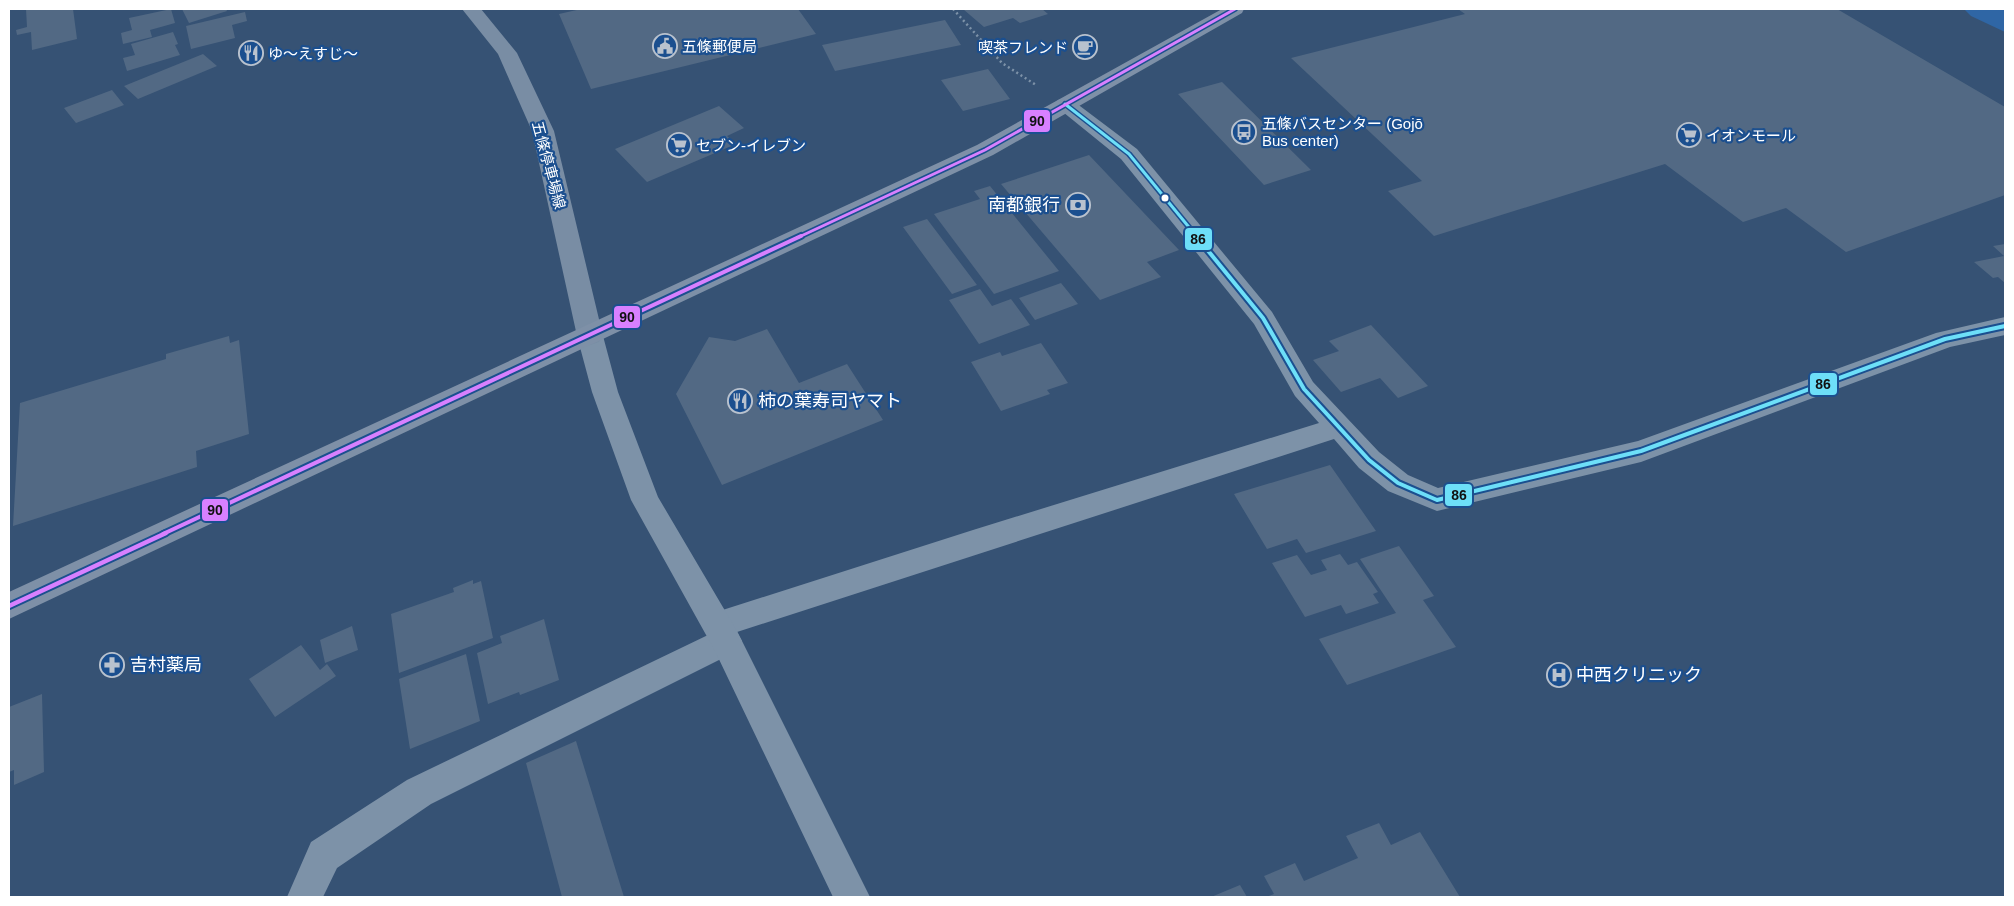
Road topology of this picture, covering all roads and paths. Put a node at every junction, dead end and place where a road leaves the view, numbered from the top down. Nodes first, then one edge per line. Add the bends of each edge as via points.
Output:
1 (471, 9) edge
2 (953, 9) edge
3 (1235, 9) edge
4 (1065, 104) junction
5 (2005, 326) edge
6 (590, 336) junction
7 (1339, 427) junction
8 (9, 606) edge
9 (722, 633) junction
10 (305, 897) edge
11 (852, 897) edge

1 - 6 main road, 五條停車場線 via 507,53 543,131
2 - 4 path via 1002,63
3 - 4 highway
4 - 6 highway via 985,150
4 - 7 street via 1129,154 1263,318 1304,389
5 - 7 street via 1945,339 1641,451 1437,500 1398,483 1369,460
6 - 8 highway
6 - 9 street via 604,392 645,500
7 - 9 street via 973,542
9 - 10 street via 419,792 324,855
9 - 11 street

